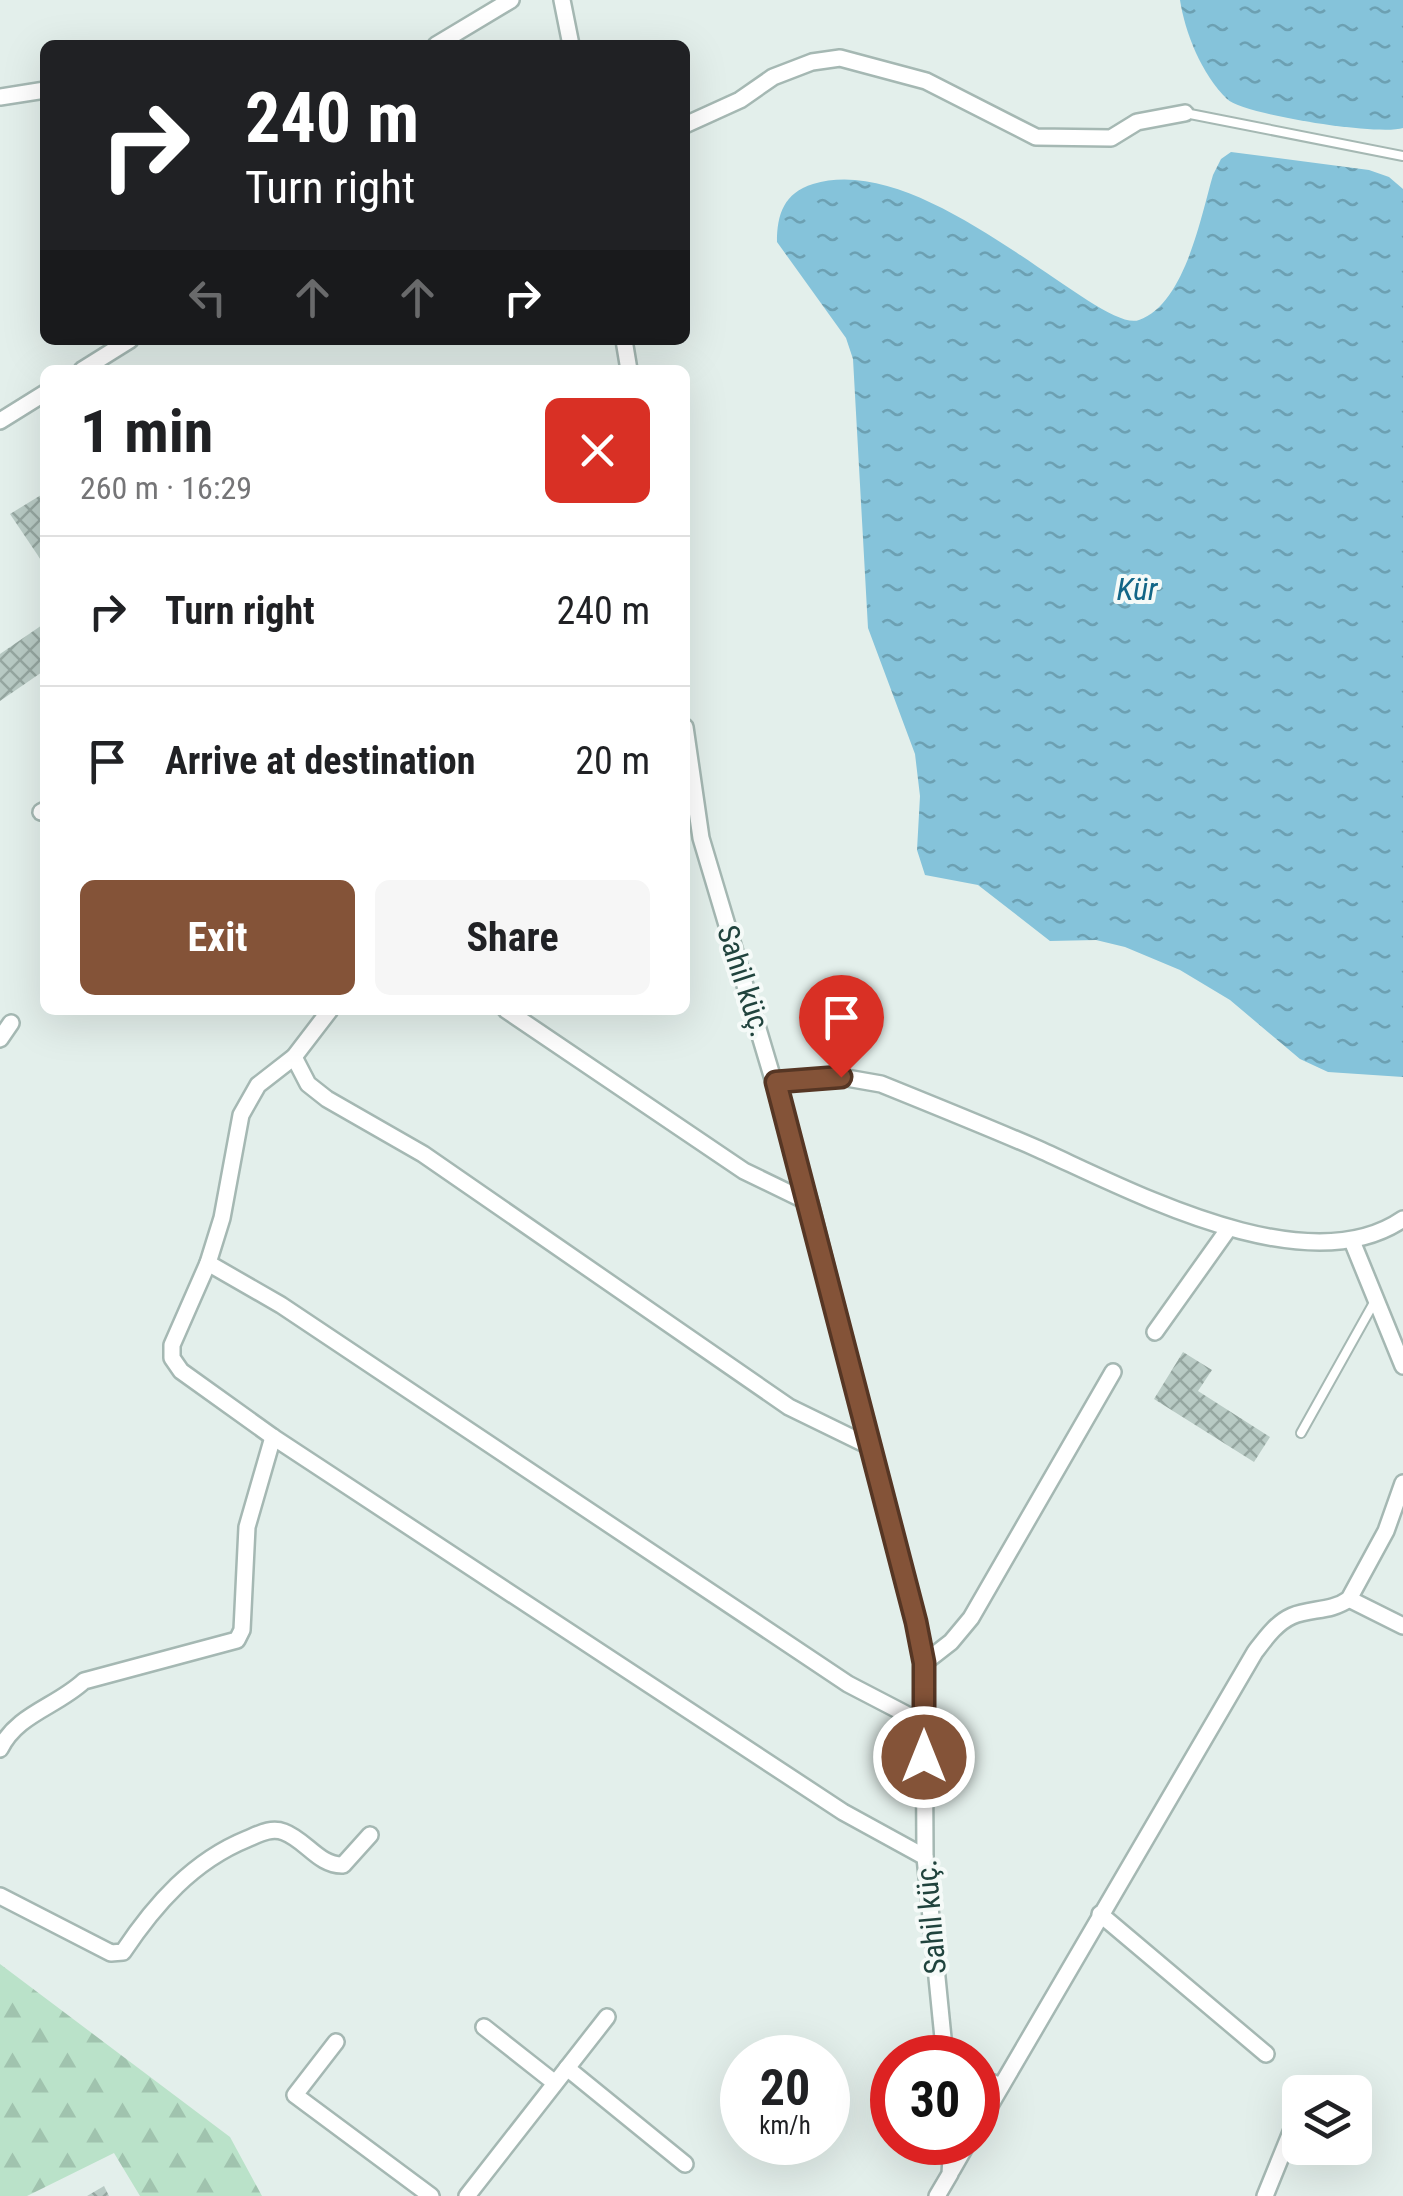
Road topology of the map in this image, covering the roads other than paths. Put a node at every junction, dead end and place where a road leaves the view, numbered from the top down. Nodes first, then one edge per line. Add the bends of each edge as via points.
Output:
1 (511, 0) edge
2 (562, 0) edge
3 (444, 40) edge
4 (570, 40) edge
5 (40, 91) edge
6 (0, 97) edge
7 (1185, 114) joint
8 (690, 123) edge
9 (1403, 156) edge
10 (122, 345) edge
11 (90, 365) edge
12 (40, 396) edge
13 (0, 421) edge
14 (690, 764) edge
15 (326, 1015) edge
16 (513, 1015) edge
17 (11, 1023) dead end
18 (0, 1039) edge
19 (294, 1057) junction
20 (776, 1082) junction
21 (810, 1203) junction
22 (1403, 1219) edge
23 (1229, 1228) junction
24 (1352, 1241) junction
25 (208, 1263) junction
26 (1376, 1299) junction
27 (1155, 1332) dead end
28 (1403, 1366) edge
29 (1114, 1372) dead end
30 (1300, 1433) dead end
31 (273, 1437) junction
32 (868, 1446) junction
33 (1403, 1483) edge
34 (1349, 1599) junction
35 (1403, 1626) edge
36 (924, 1663) junction
37 (924, 1723) junction
38 (0, 1749) edge
39 (370, 1834) dead end
40 (925, 1857) junction
41 (0, 1896) edge
42 (1100, 1914) junction
43 (607, 2016) dead end
44 (484, 2026) dead end
45 (943, 2035) edge
46 (336, 2042) dead end
47 (1266, 2054) dead end
48 (567, 2068) junction
49 (555, 2082) junction
50 (1001, 2086) edge
51 (1282, 2154) edge
52 (685, 2164) dead end
53 (951, 2165) edge
54 (955, 2165) edge
55 (950, 2174) junction
56 (430, 2196) edge
57 (467, 2196) edge
58 (938, 2196) edge
59 (1265, 2196) edge

1 - 3 street
2 - 4 street
5 - 6 street
7 - 8 street via 1137,122 1111,138 1036,138 926,81 840,58 773,77
7 - 9 lane
10 - 11 street
12 - 13 street
14 - 20 street, Sahil küç. via 701,838
15 - 19 street
16 - 21 street via 744,1171
17 - 18 street
19 - 25 street via 258,1085 242,1115
19 - 32 street via 308,1084 327,1099 423,1154 788,1407
20 - 21 street, Sahil küç.
20 - 23 street via 841,1077 881,1084
21 - 32 street, Sahil küç.
22 - 24 street
23 - 24 street via 1253,1236
23 - 27 street
24 - 26 street
25 - 31 street via 172,1358
25 - 37 street via 281,1304 848,1684
26 - 28 street
26 - 30 lane
29 - 36 street via 970,1618
31 - 38 street via 246,1527 237,1640 84,1681 15,1724
31 - 40 street via 844,1812
32 - 36 street, Sahil küç.
33 - 34 street
34 - 35 street
34 - 42 street via 1292,1616 1255,1652
36 - 37 street, Sahil küç.
37 - 40 street, Sahil küç.
39 - 41 street via 343,1865 332,1865 281,1830 213,1853 194,1866 123,1952 111,1953
40 - 45 street, Sahil küç.
42 - 47 street
42 - 50 street
43 - 48 street
44 - 49 street
46 - 56 street via 295,2095
48 - 49 street
48 - 52 street
49 - 57 street
51 - 59 street
53 - 55 street
54 - 55 street
55 - 58 street

